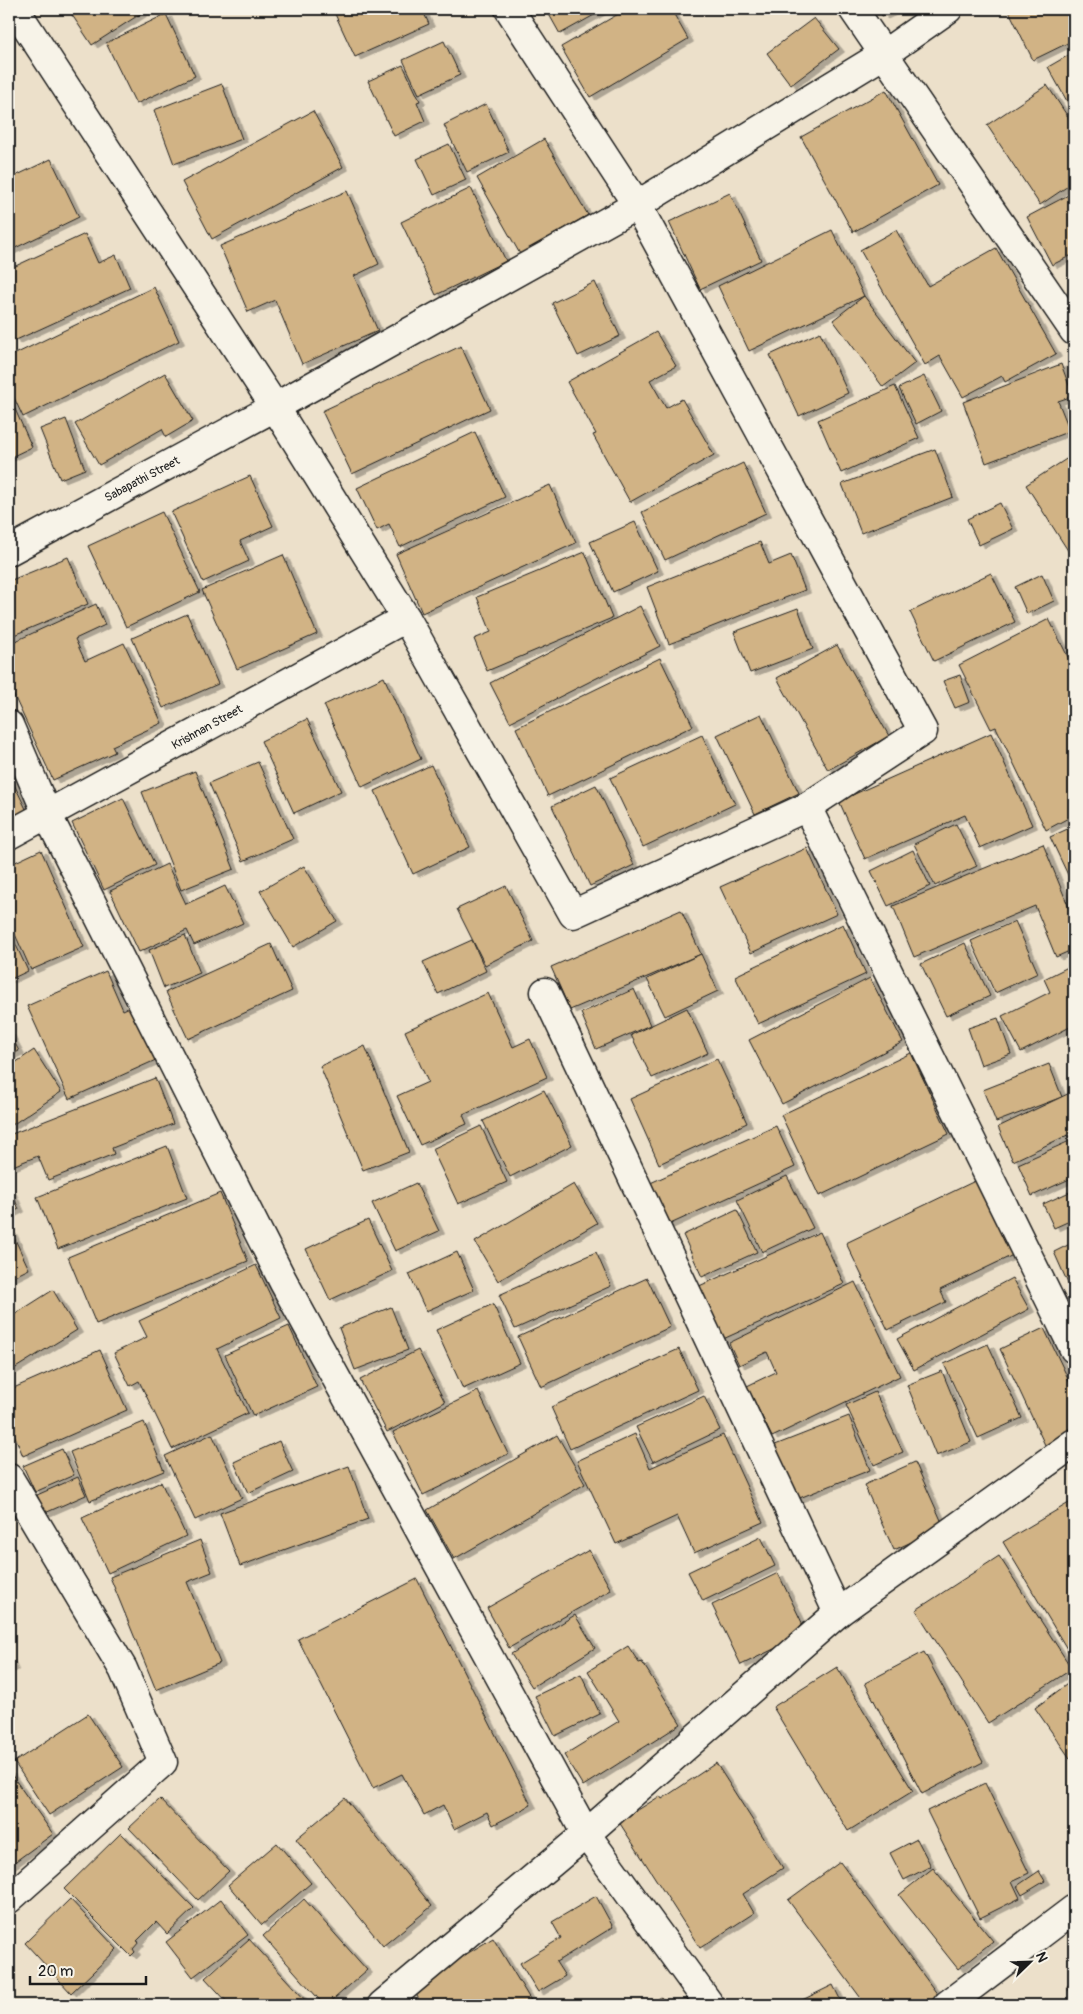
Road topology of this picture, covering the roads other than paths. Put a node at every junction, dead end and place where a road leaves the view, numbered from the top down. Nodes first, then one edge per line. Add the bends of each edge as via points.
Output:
1 (15, 9) edge
2 (509, 9) edge
3 (853, 9) edge
4 (948, 9) edge
5 (884, 54) junction
6 (637, 205) junction
7 (1074, 331) edge
8 (275, 407) junction
9 (9, 551) edge
10 (406, 618) junction
11 (9, 725) edge
12 (807, 807) junction
13 (47, 814) junction
14 (9, 835) edge
15 (545, 992) dead end
16 (1074, 1349) edge
17 (1074, 1443) edge
18 (9, 1478) edge
19 (838, 1613) junction
20 (586, 1834) junction
21 (9, 1899) edge
22 (1074, 1909) edge
23 (382, 2005) edge
24 (710, 2005) edge
25 (947, 2005) edge

1 - 8 street
2 - 6 street
3 - 5 street
4 - 5 street, Sabapathi Street
5 - 6 street, Sabapathi Street
5 - 7 street
6 - 8 street, Sabapathi Street
6 - 12 street via 923,731
8 - 9 street, Sabapathi Street
8 - 10 street
10 - 12 street via 573,914
10 - 13 street, Krishnan Street
11 - 13 street
12 - 16 street
13 - 14 street, Krishnan Street
13 - 20 street via 283,1281
15 - 19 street
17 - 19 street
18 - 21 street via 123,1669 163,1762
19 - 20 street
20 - 23 street
20 - 24 street
22 - 25 street

